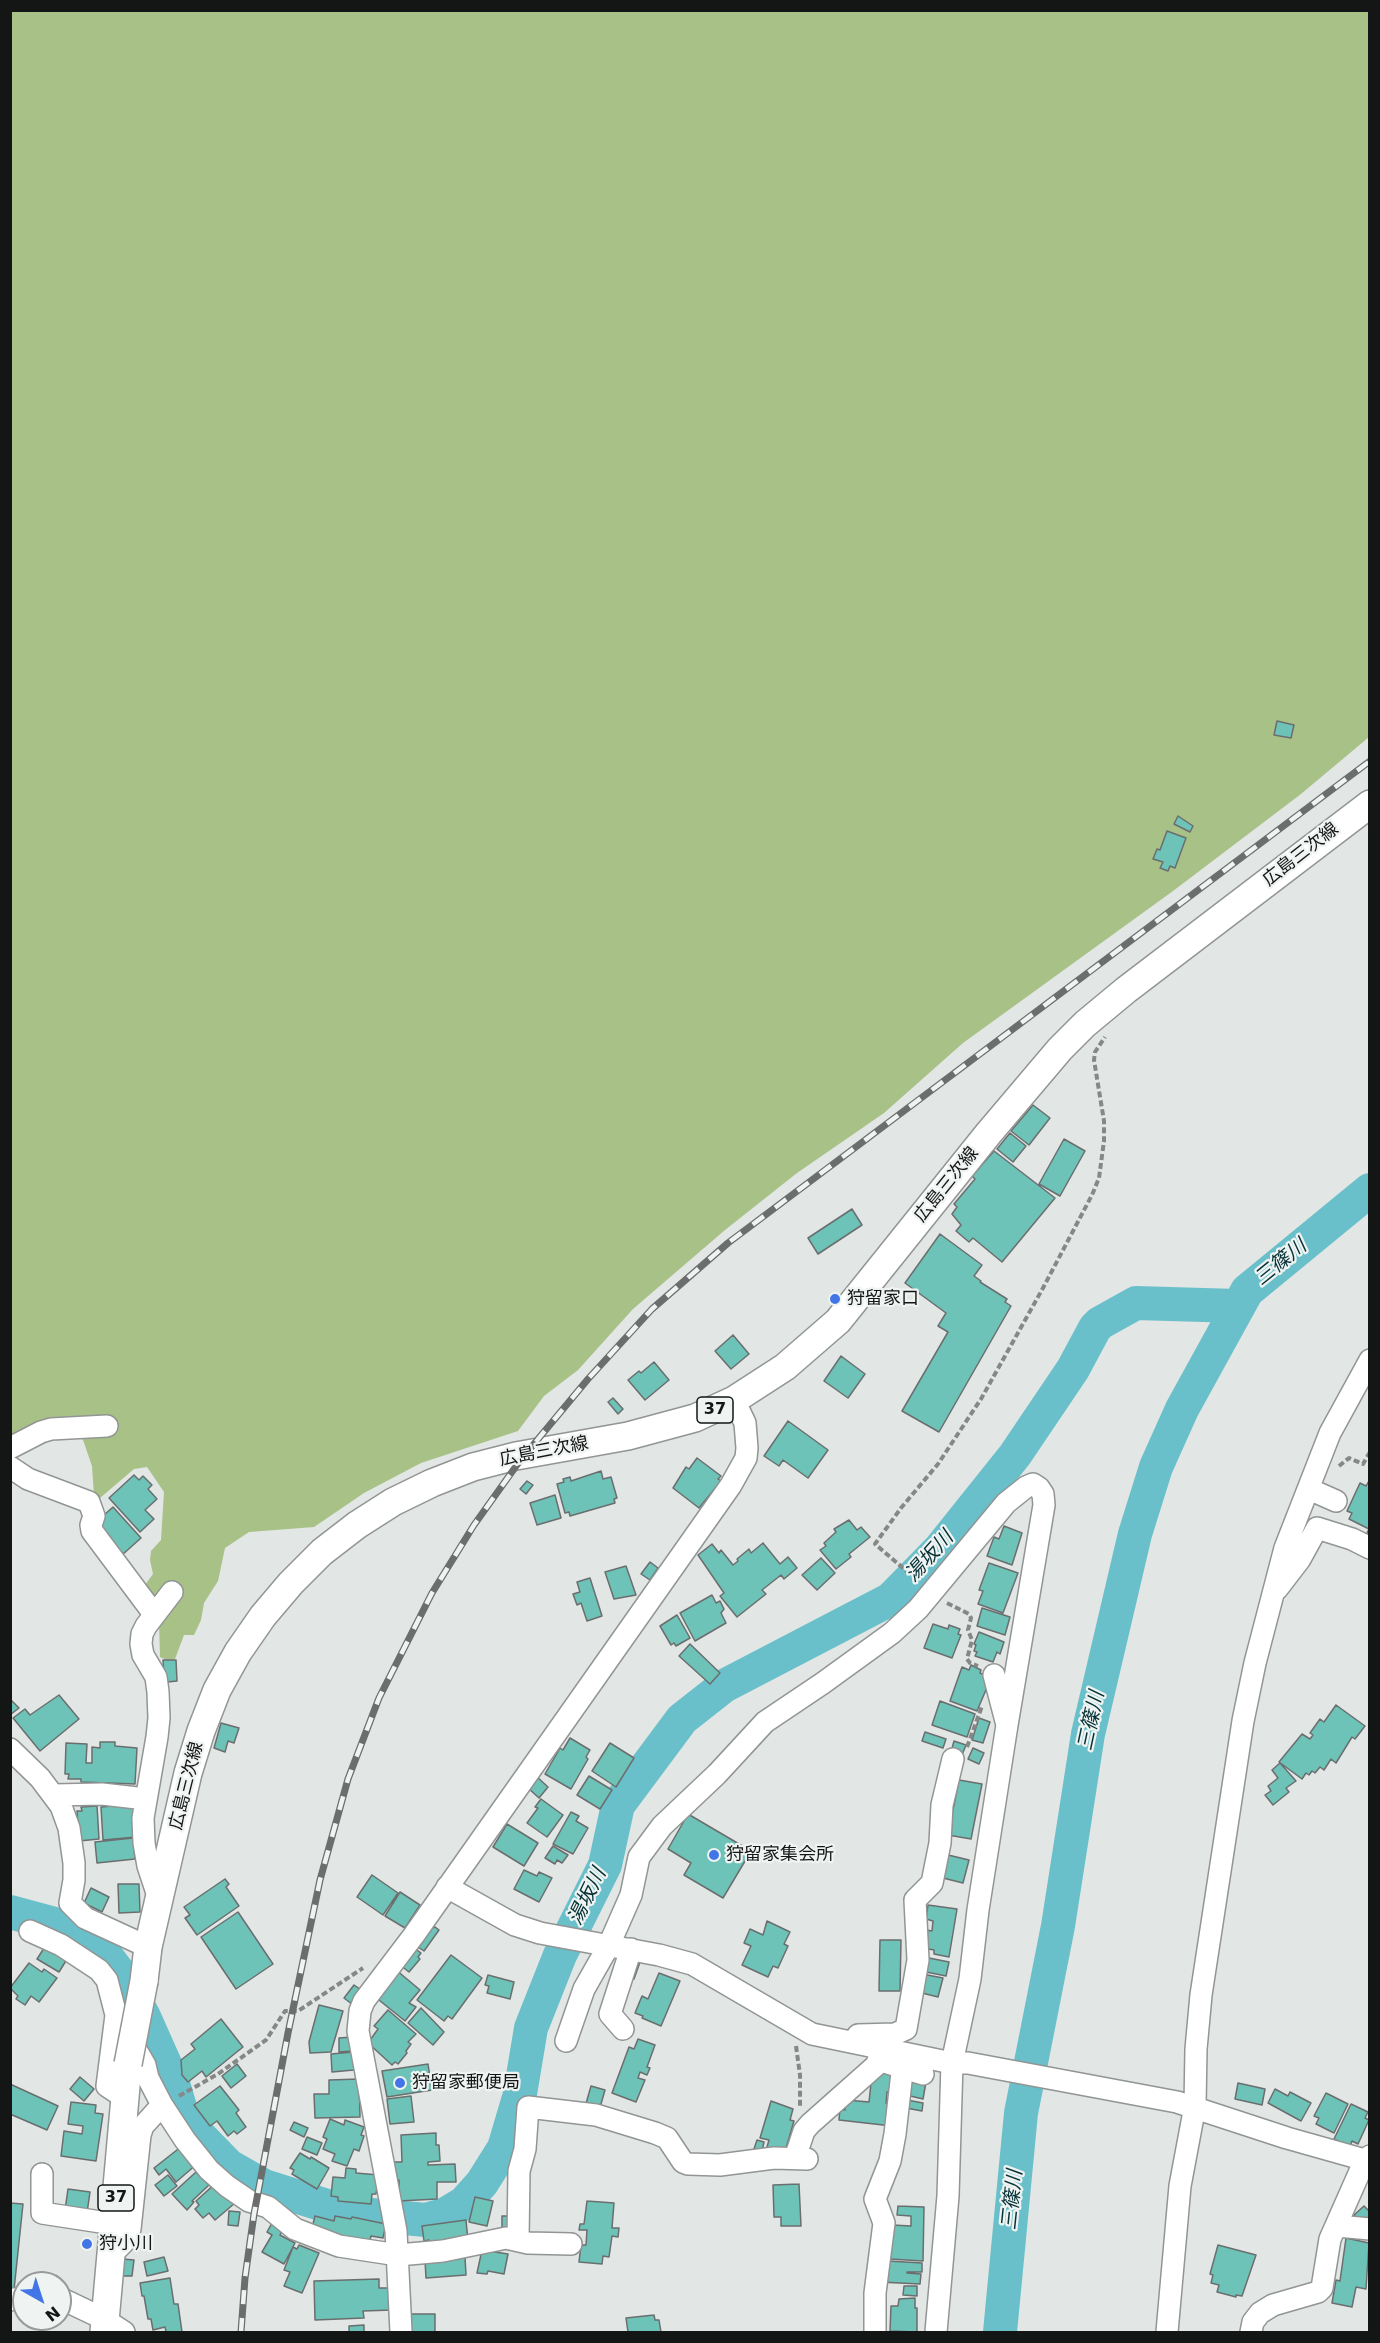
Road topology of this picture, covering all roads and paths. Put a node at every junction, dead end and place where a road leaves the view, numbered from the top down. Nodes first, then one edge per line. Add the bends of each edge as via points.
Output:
1 (1370, 804) edge
2 (1098, 1013) junction
3 (1370, 1360) edge
4 (734, 1400) junction
5 (107, 1426) dead end
6 (10, 1448) edge
7 (1370, 1452) edge
8 (10, 1467) edge
9 (1321, 1505) junction
10 (1370, 1548) edge
11 (925, 1587) junction
12 (172, 1592) dead end
13 (1272, 1593) junction
14 (154, 1614) junction
15 (994, 1676) junction
16 (1007, 1725) junction
17 (10, 1749) edge
18 (953, 1759) joint
19 (54, 1795) junction
20 (146, 1799) junction
21 (447, 1887) junction
22 (159, 1899) junction
23 (30, 1931) dead end
24 (605, 1944) junction
25 (148, 1947) junction
26 (631, 1949) junction
27 (364, 1967) dead end
28 (116, 2015) junction
29 (787, 2021) junction
30 (623, 2029) dead end
31 (906, 2029) junction
32 (566, 2041) dead end
33 (840, 2041) junction
34 (904, 2060) junction
35 (881, 2061) junction
36 (960, 2063) junction
37 (923, 2074) dead end
38 (188, 2091) dead end
39 (125, 2097) junction
40 (1186, 2104) junction
41 (162, 2105) junction
42 (804, 2131) junction
43 (1367, 2158) edge
44 (42, 2174) dead end
45 (114, 2224) junction
46 (1337, 2226) junction
47 (1370, 2229) edge
48 (518, 2239) junction
49 (572, 2244) dead end
50 (111, 2255) junction
51 (398, 2255) junction
52 (72, 2305) edge
53 (111, 2328) edge
54 (401, 2332) edge
55 (875, 2332) edge
56 (936, 2332) edge
57 (1167, 2332) edge
58 (1251, 2332) edge

1 - 2 main road, 広島三次線 / 37
2 - 4 main road, 広島三次線 / 37 via 1060,1049 1009,1109 838,1321 786,1367
2 - 11 path via 1106,1038 1094,1060 1104,1121 1095,1186 981,1399 938,1464 875,1544
3 - 9 street via 1330,1433
4 - 21 street via 745,1424 747,1448 746,1458 731,1485
4 - 22 main road, 広島三次線 / 37 via 662,1429 516,1456 432,1482 393,1502 322,1552 263,1616 217,1690 188,1773
5 - 6 street via 51,1429
7 - 9 path via 1363,1464 1349,1458 1323,1482
8 - 14 street via 28,1479 89,1502 94,1516 92,1531
9 - 10 street via 1352,1539
9 - 13 street via 1296,1566
9 - 13 street via 1285,1548
11 - 15 path via 969,1614 972,1640 967,1659 994,1672
11 - 16 street via 1006,1503 1026,1487 1033,1484 1039,1488 1044,1505
11 - 24 street via 918,1609 892,1633 765,1722 662,1826 639,1857 631,1894
12 - 14 street
13 - 40 street via 1243,1721
14 - 20 street via 142,1634 141,1644 156,1677 159,1718
15 - 16 street
15 - 18 path via 963,1758
16 - 36 street via 978,1910
17 - 19 street
18 - 31 street via 942,1805 932,1883 915,1900 918,1960
19 - 20 street via 102,1794
19 - 25 street via 69,1828 74,1863 70,1903 85,1918
20 - 22 street via 144,1843
21 - 24 street via 515,1925
21 - 51 street via 364,2001 357,2024
22 - 25 main road, 広島三次線 / 37
23 - 28 street via 99,1970 107,1980
24 - 26 street
24 - 32 street
25 - 39 main road, 広島三次線 / 37, bridge
26 - 29 street via 693,1964
26 - 30 street via 610,2014
27 - 38 path via 311,2004 298,2011 285,2011 266,2040
28 - 39 street via 107,2086
28 - 41 street via 145,2065
29 - 33 street via 812,2034
29 - 42 path via 783,2028 798,2053 798,2121
31 - 33 street via 895,2034 847,2035
31 - 34 street
33 - 34 street
33 - 35 street via 850,2053
34 - 35 street
34 - 36 street
34 - 37 street
34 - 55 street via 896,2134 875,2199 884,2223 875,2293
35 - 42 street
36 - 40 street
36 - 56 street
39 - 45 main road, 広島三次線 / 37
40 - 43 street via 1287,2138
40 - 57 street
41 - 50 street via 140,2135 130,2229
41 - 51 street via 209,2170 249,2201 268,2207 295,2229 323,2240 360,2251
42 - 48 street via 801,2159 688,2164 667,2138 655,2133 596,2115 528,2107 519,2171
43 - 46 street
44 - 45 street via 42,2212
45 - 50 main road, 広島三次線 / 37
46 - 47 street
46 - 58 street via 1330,2239 1322,2288 1260,2313
48 - 49 street via 528,2243
48 - 51 street
50 - 53 main road, 広島三次線 / 37
51 - 54 street
52 - 53 street

